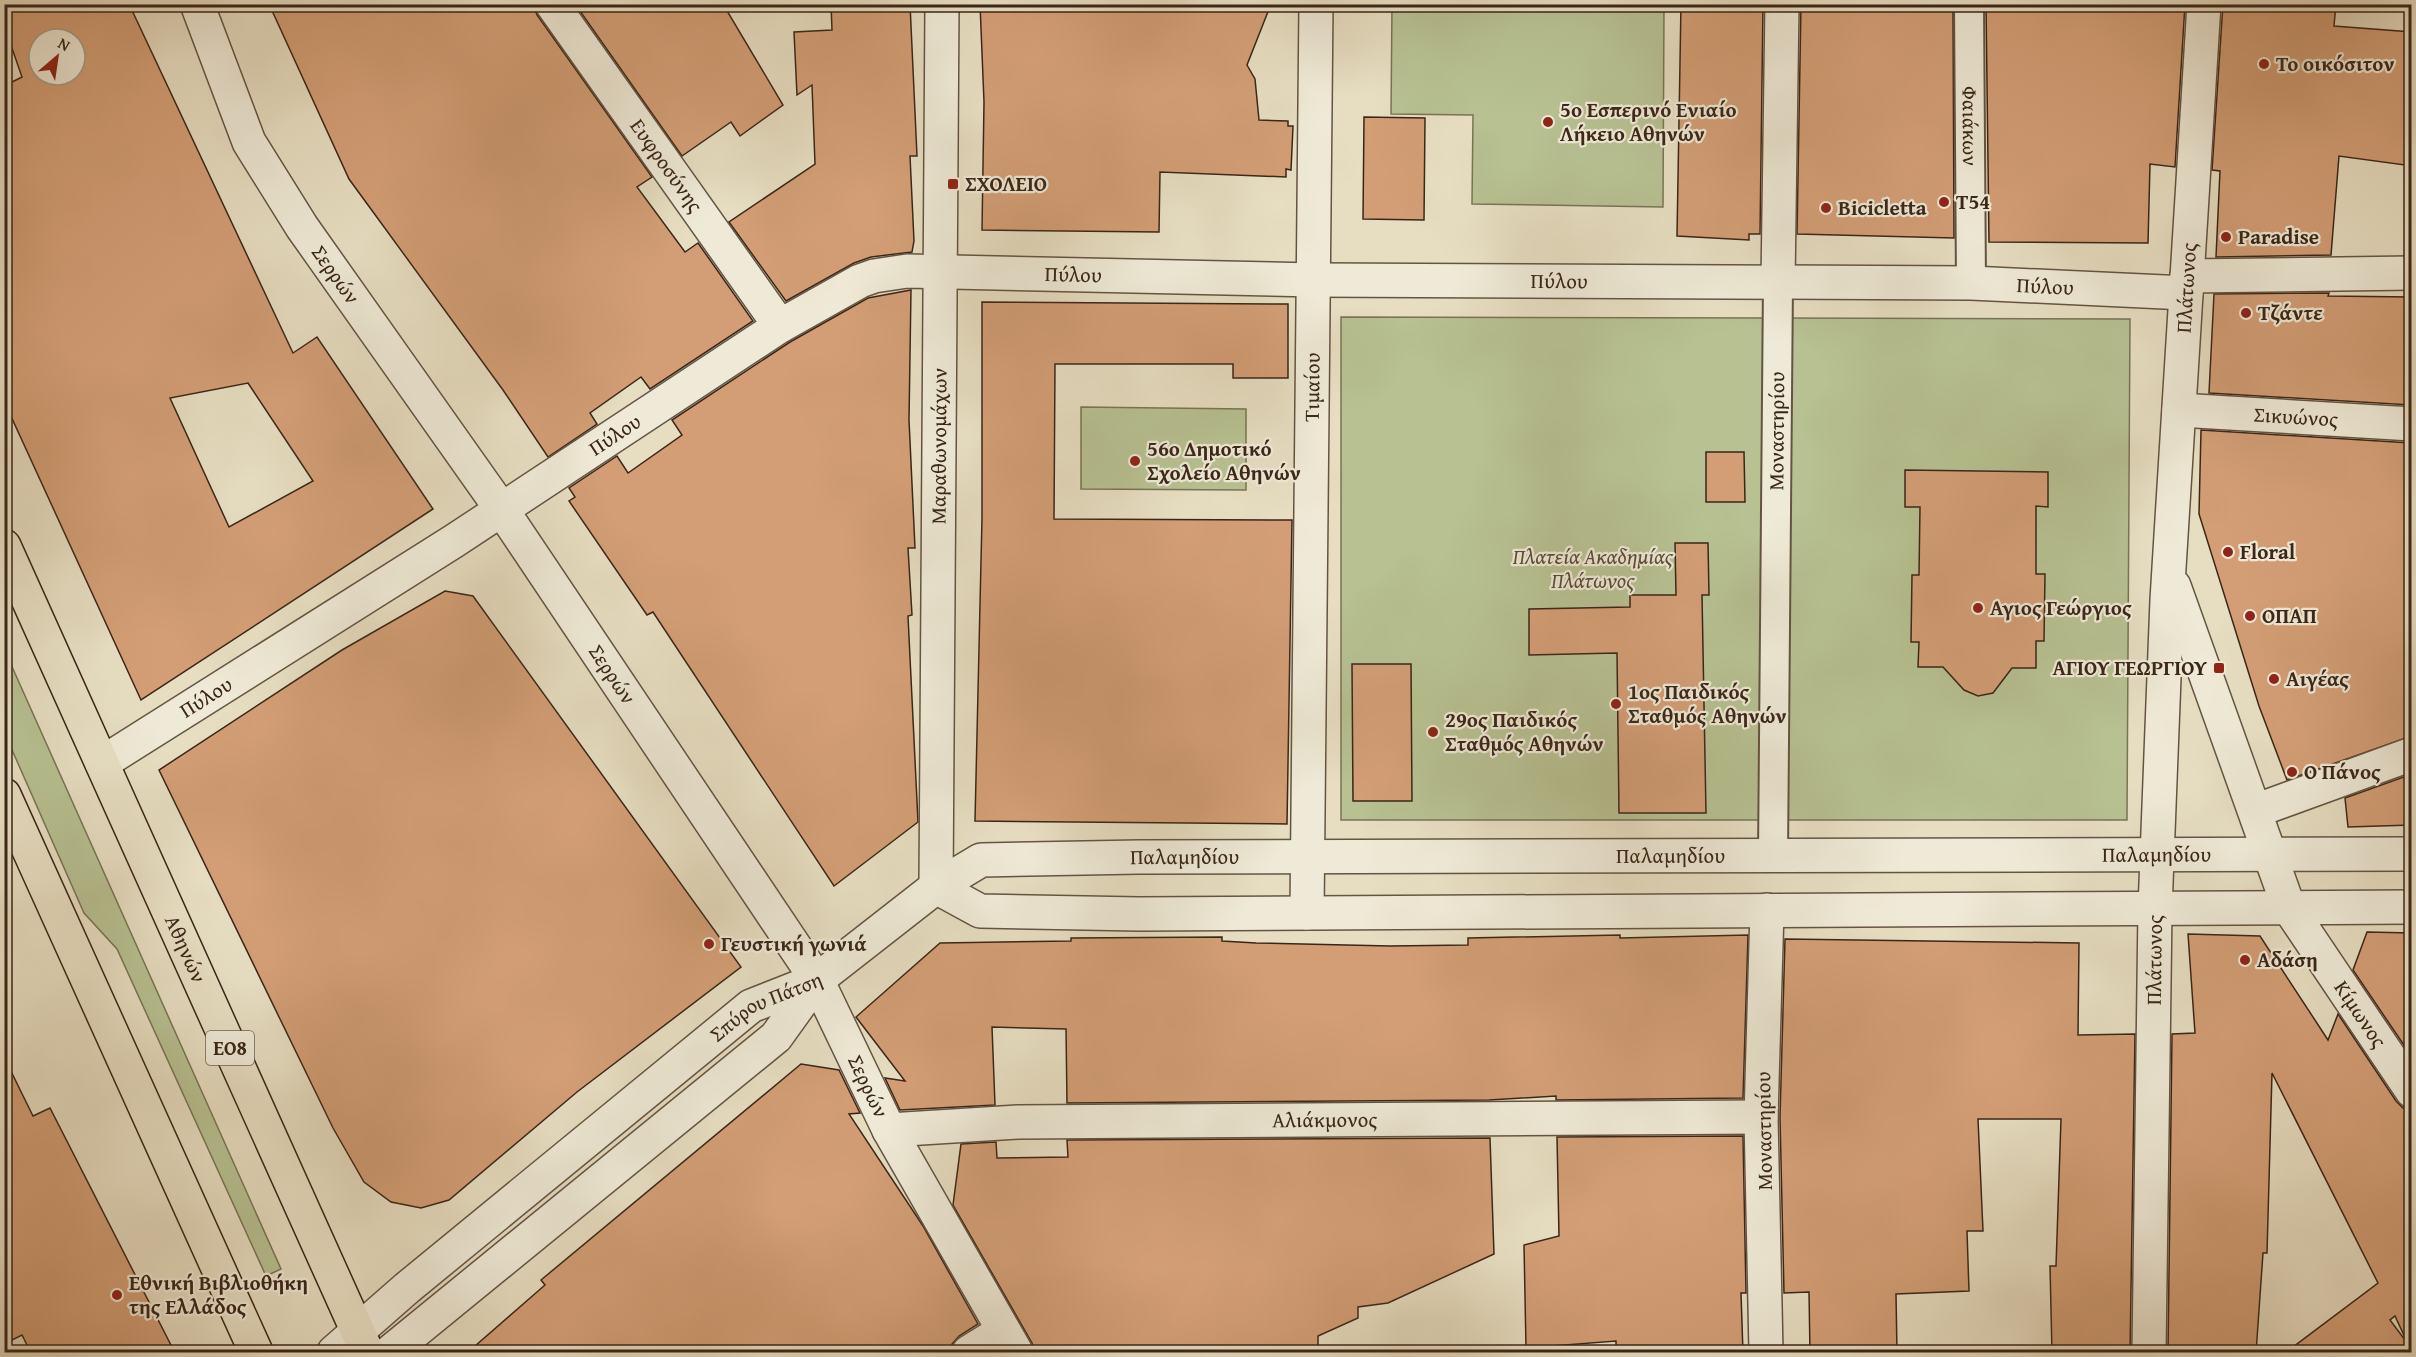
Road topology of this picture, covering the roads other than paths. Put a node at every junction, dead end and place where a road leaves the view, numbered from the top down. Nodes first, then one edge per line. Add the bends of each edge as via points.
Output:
1 (197, 4) edge
2 (552, 4) edge
3 (942, 4) edge
4 (1316, 4) edge
5 (1782, 4) edge
6 (1969, 4) edge
7 (2204, 4) edge
8 (940, 273) junction
9 (2412, 273) edge
10 (1315, 280) junction
11 (1778, 282) junction
12 (1971, 283) junction
13 (2187, 284) junction
14 (780, 326) junction
15 (2179, 410) junction
16 (2412, 424) edge
17 (502, 510) junction
18 (4, 546) edge
19 (2169, 570) junction
20 (2412, 754) edge
21 (102, 763) junction
22 (4, 795) edge
23 (2255, 811) junction
24 (2157, 854) junction
25 (2270, 854) junction
26 (2412, 854) edge
27 (1773, 855) junction
28 (1309, 856) junction
29 (936, 887) junction
30 (2412, 907) edge
31 (2289, 908) junction
32 (2155, 909) junction
33 (1767, 910) junction
34 (1307, 913) junction
35 (817, 980) junction
36 (2412, 1091) edge
37 (1761, 1118) junction
38 (890, 1130) junction
39 (1009, 1342) edge
40 (353, 1346) edge
41 (256, 1353) edge
42 (390, 1353) edge
43 (969, 1353) edge
44 (1766, 1353) edge
45 (2149, 1353) edge

1 - 17 street, Σερρών via 249,142 302,227
2 - 14 street, Ευφροσύνης
3 - 8 street, Μαραθωνομάχων
4 - 10 street, Τιμαίου
5 - 11 street, Μοναστηρίου
6 - 12 street, Φαιάκων
7 - 13 street, Πλάτωνος
8 - 10 street, Πύλου
8 - 14 street, Πύλου via 907,271 874,276
8 - 29 street, Μαραθωνομάχων
9 - 13 street, Πύλου
10 - 11 street, Πύλου
10 - 28 street, Τιμαίου
11 - 12 street, Πύλου
11 - 27 street, Μοναστηρίου
12 - 13 street, Πύλου
13 - 15 street, Πλάτωνος
14 - 17 street, Πύλου
15 - 16 street, Σικυώνος
15 - 19 street, Πλάτωνος
17 - 21 street, Πύλου
17 - 35 street, Σερρών
18 - 21 highway, Αθηνών / ΕΟ8
19 - 23 street, Πλάτωνος
19 - 24 street, Πλάτωνος
20 - 23 street
21 - 40 highway, Αθηνών / ΕΟ8
22 - 41 highway
23 - 25 street, Πλάτωνος
24 - 25 street, Παλαμηδίου
24 - 27 street, Παλαμηδίου
24 - 32 street, Πλάτωνος
25 - 26 street, Παλαμηδίου
25 - 31 street, Πλάτωνος
27 - 28 street, Παλαμηδίου
28 - 29 street, Παλαμηδίου via 981,860
28 - 34 street, Τιμαίου
29 - 34 street via 980,911
29 - 35 street, Παλαμηδίου
30 - 31 street
31 - 32 street
31 - 36 street, Κίμωνος
32 - 33 street
32 - 45 street, Πλάτωνος
33 - 34 street
33 - 37 street, Μοναστηρίου
35 - 38 street, Σερρών
35 - 40 street, Σπύρου Πάτση via 752,1006 407,1288
35 - 42 street, Σπύρου Πάτση via 776,1037
37 - 38 street, Αλιάκμονος via 1018,1122
37 - 44 street, Μοναστηρίου
38 - 39 street, Σερρών
39 - 43 street

